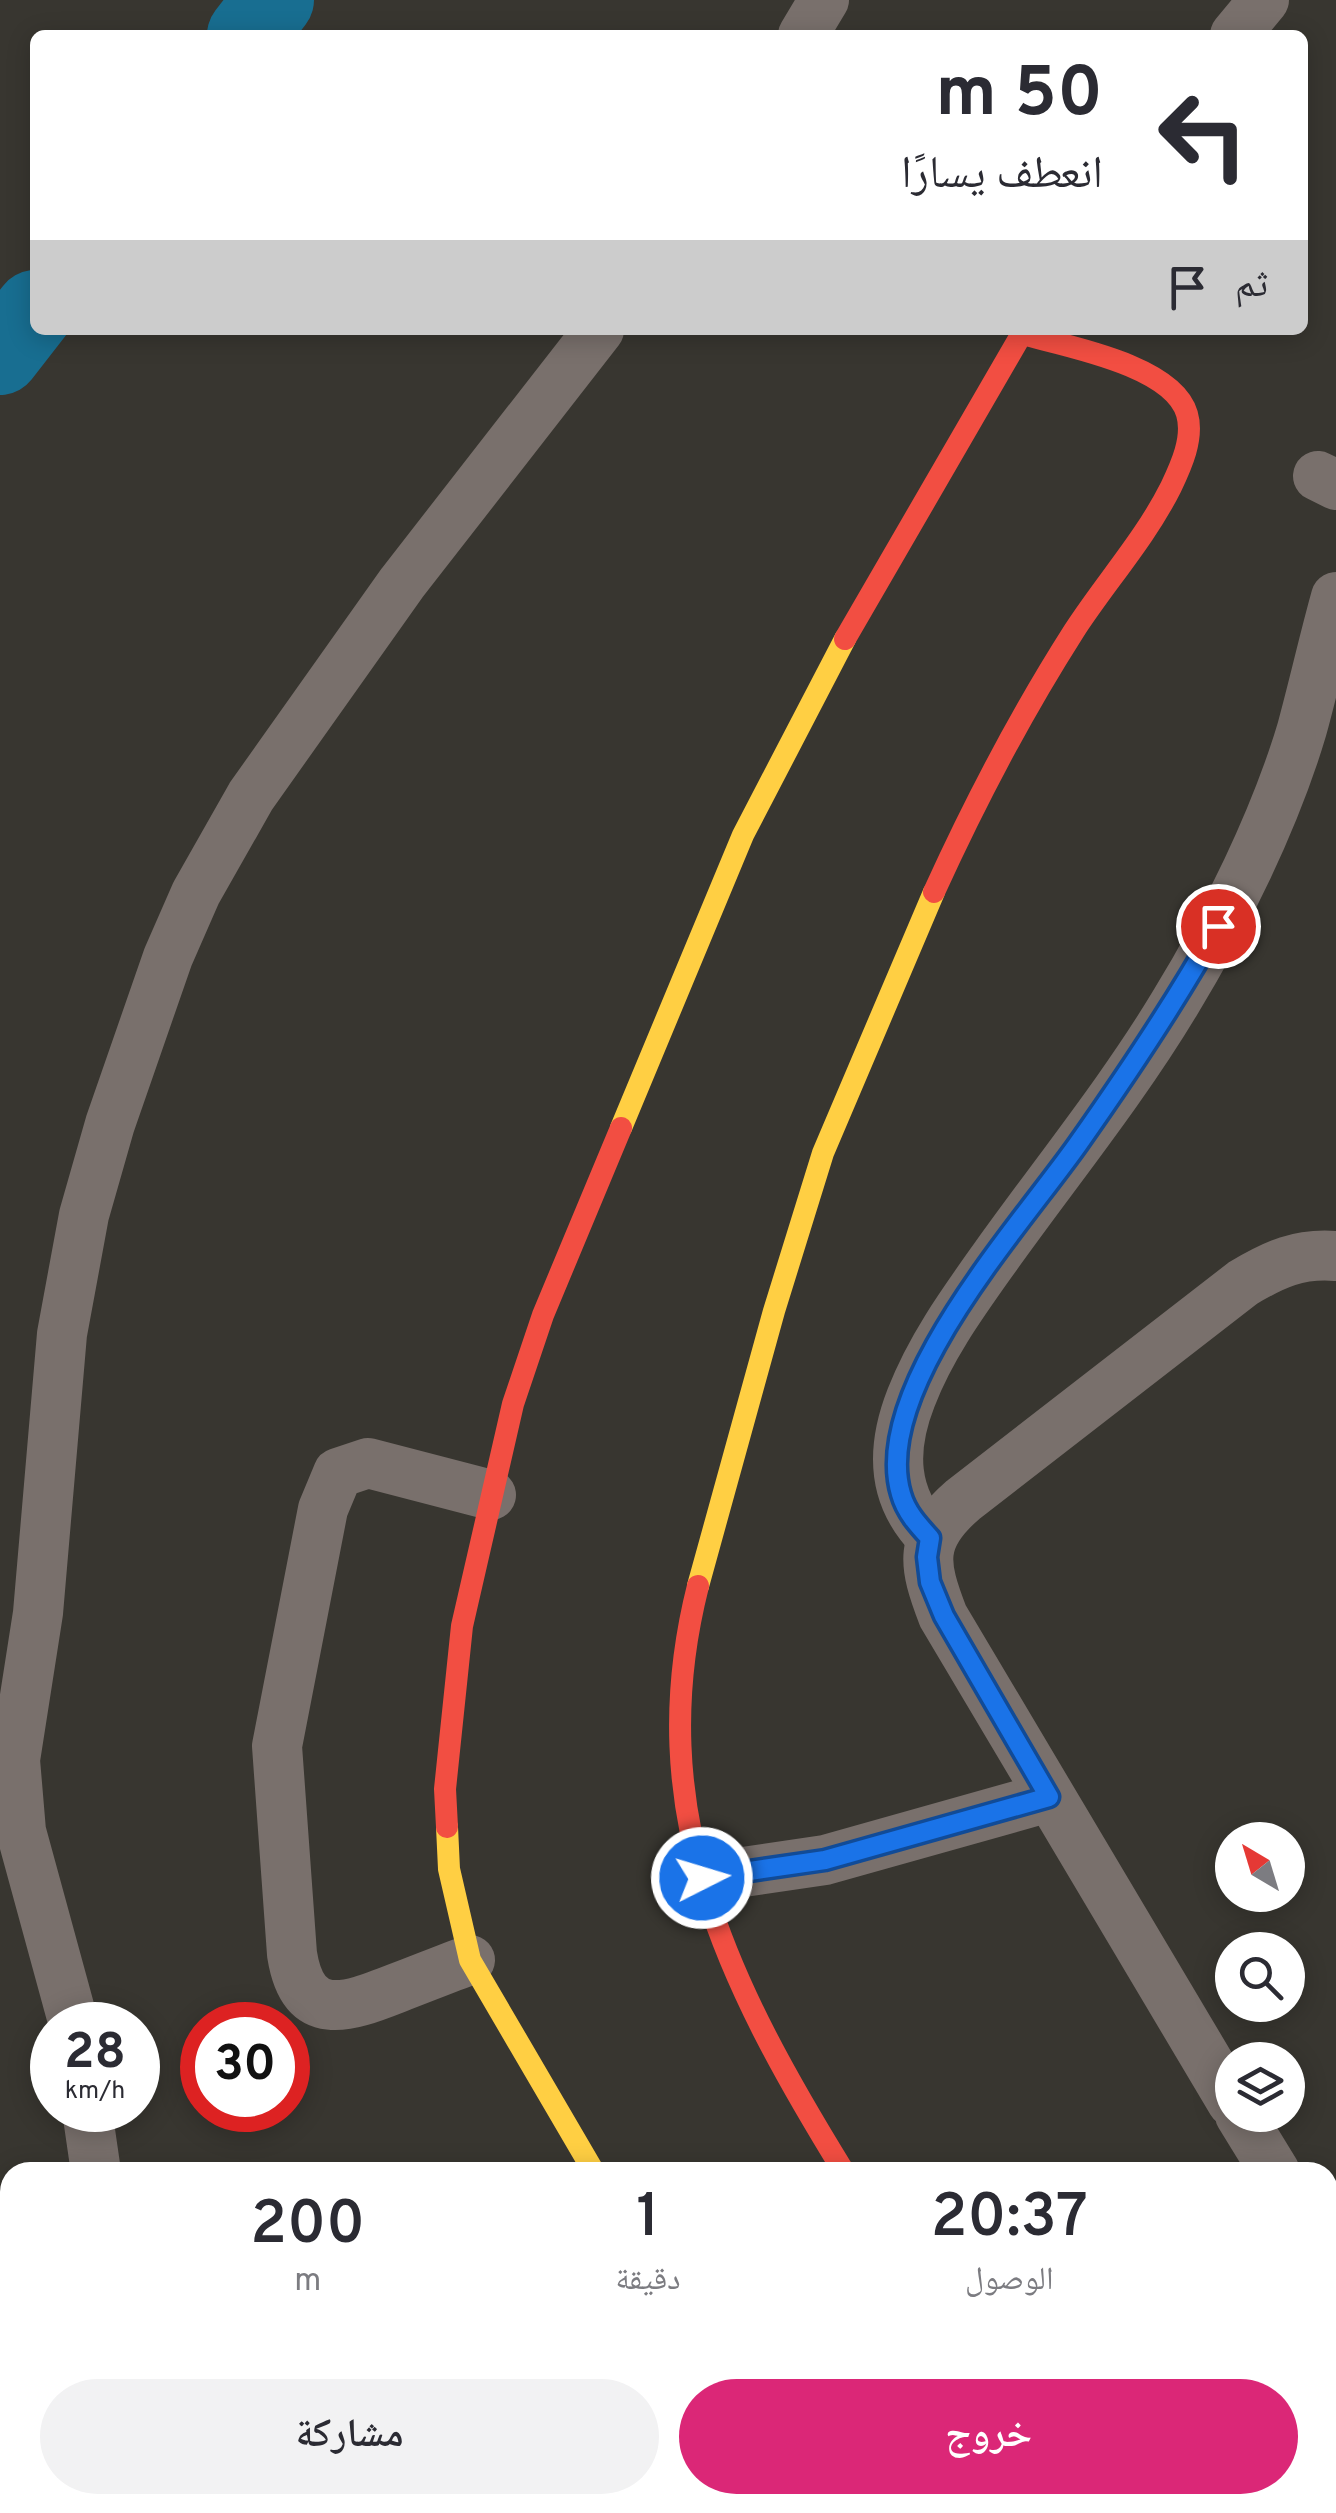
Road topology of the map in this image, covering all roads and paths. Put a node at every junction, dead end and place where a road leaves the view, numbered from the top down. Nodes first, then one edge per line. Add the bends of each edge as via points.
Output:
1 (824, 0) edge
2 (1264, 0) edge
3 (806, 30) edge
4 (1239, 30) edge
5 (595, 335) edge
6 (1021, 335) edge
7 (1032, 335) edge
8 (1336, 597) edge
9 (1336, 1256) edge
10 (491, 1495) junction
11 (930, 1538) junction
12 (1049, 1797) junction
13 (702, 1878) junction
14 (470, 1960) junction
15 (68, 2002) edge
16 (1215, 2074) edge
17 (90, 2132) edge
18 (1251, 2132) edge
19 (95, 2162) edge
20 (588, 2162) edge
21 (838, 2162) edge
22 (1270, 2162) edge

1 - 3 street
2 - 4 street
5 - 15 street via 402,582 251,796 168,957 110,1124 84,1215 62,1334 38,1613 14,1760 20,1831
6 - 10 street via 869,594 743,835 542,1316
7 - 13 street via 1113,361 1172,390 1187,412 1189,437 1178,471 1031,702 963,829 818,1168 687,1615 678,1756
8 - 11 street via 1291,761 1218,926 1175,1004 947,1326 910,1400 897,1475 902,1498
9 - 11 street via 1306,1254 1243,1283 962,1500
10 - 14 street via 462,1626 445,1790 449,1869
10 - 14 street via 368,1463 338,1473 323,1509 277,1746 292,1954 306,1995 326,2006 350,2007
11 - 12 street via 930,1582 944,1616
12 - 13 street via 825,1860
12 - 16 street
13 - 21 street via 762,2024
14 - 20 street
17 - 19 street
18 - 22 street

